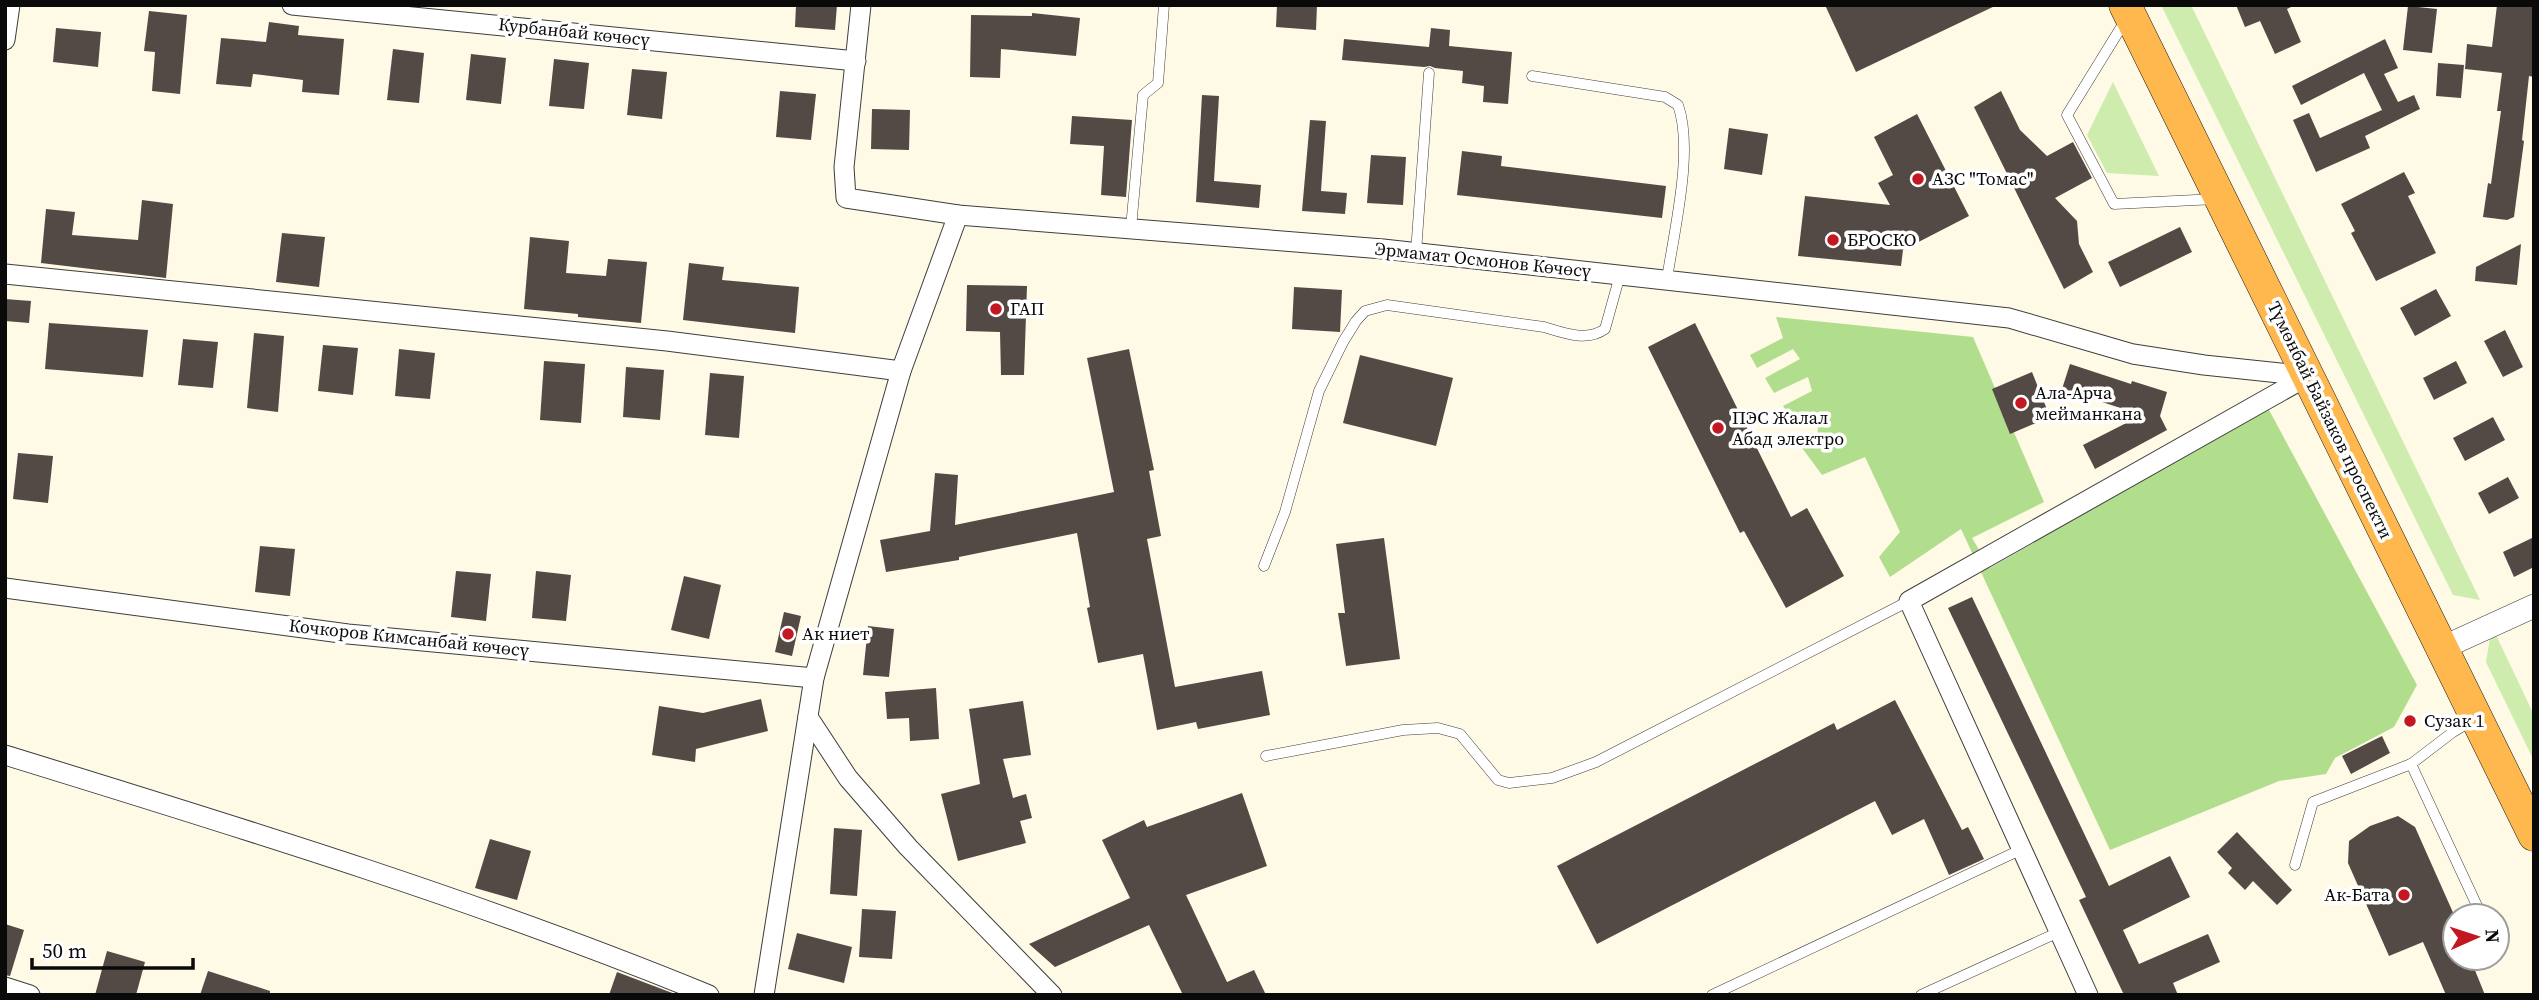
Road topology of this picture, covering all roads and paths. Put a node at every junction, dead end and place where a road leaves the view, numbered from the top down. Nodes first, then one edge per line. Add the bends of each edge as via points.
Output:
1 (10, 5) edge
2 (292, 5) edge
3 (861, 5) edge
4 (1164, 5) edge
5 (2127, 10) edge
6 (5, 40) edge
7 (856, 61) junction
8 (1429, 73) dead end
9 (1532, 76) dead end
10 (2221, 199) junction
11 (958, 215) junction
12 (1131, 228) junction
13 (1416, 252) junction
14 (5, 274) edge
15 (1620, 274) junction
16 (1667, 279) junction
17 (901, 371) junction
18 (2308, 376) junction
19 (1264, 566) dead end
20 (5, 587) edge
21 (1909, 601) junction
22 (2534, 606) edge
23 (2442, 648) junction
24 (814, 678) junction
25 (808, 717) junction
26 (2476, 718) junction
27 (5, 755) edge
28 (1266, 756) dead end
29 (2410, 764) junction
30 (2534, 835) edge
31 (2020, 850) junction
32 (2295, 865) dead end
33 (2475, 902) edge
34 (2059, 932) junction
35 (5, 987) edge
36 (30, 995) edge
37 (709, 995) edge
38 (764, 995) edge
39 (1052, 995) edge
40 (1712, 995) edge
41 (1921, 995) edge
42 (2088, 995) edge

1 - 6 street
2 - 7 street, Курбанбай көчөсү
3 - 7 street, Эрмамат Осмонов Көчөсү
4 - 12 lane via 1158,83 1143,95
5 - 10 highway, Түмөнбай Байзаков проспекти
5 - 10 lane via 2067,115 2114,204
7 - 11 street, Эрмамат Осмонов Көчөсү via 844,167 846,198
8 - 13 lane
9 - 16 lane via 1665,97 1678,105 1683,118 1684,162
10 - 18 highway, Түмөнбай Байзаков проспекти
11 - 12 street, Эрмамат Осмонов Көчөсү
11 - 17 street
12 - 13 street, Эрмамат Осмонов Көчөсү
13 - 15 street, Эрмамат Осмонов Көчөсү
14 - 17 street via 667,341
15 - 16 street, Эрмамат Осмонов Көчөсү
15 - 19 lane via 1605,329 1596,335 1564,334 1544,327 1387,304 1365,311 1343,342 1320,391 1285,512
16 - 18 street, Эрмамат Осмонов Көчөсү via 2009,318 2133,354
17 - 24 street
18 - 21 street
18 - 23 highway, Түмөнбай Байзаков проспекти
20 - 24 street, Кочкоров Кимсанбай көчөсү via 348,634
21 - 28 lane via 1596,762 1552,778 1498,780 1460,734 1438,728 1403,730
21 - 31 street
22 - 23 street
23 - 26 highway, Түмөнбай Байзаков проспекти
24 - 25 street
25 - 38 street
25 - 39 street via 848,778 882,818
26 - 29 lane
26 - 30 highway, Түмөнбай Байзаков проспекти
27 - 37 street via 295,844 611,954
29 - 32 lane via 2313,802
29 - 33 lane
31 - 34 street
31 - 40 lane
34 - 41 lane
34 - 42 street
35 - 36 street

